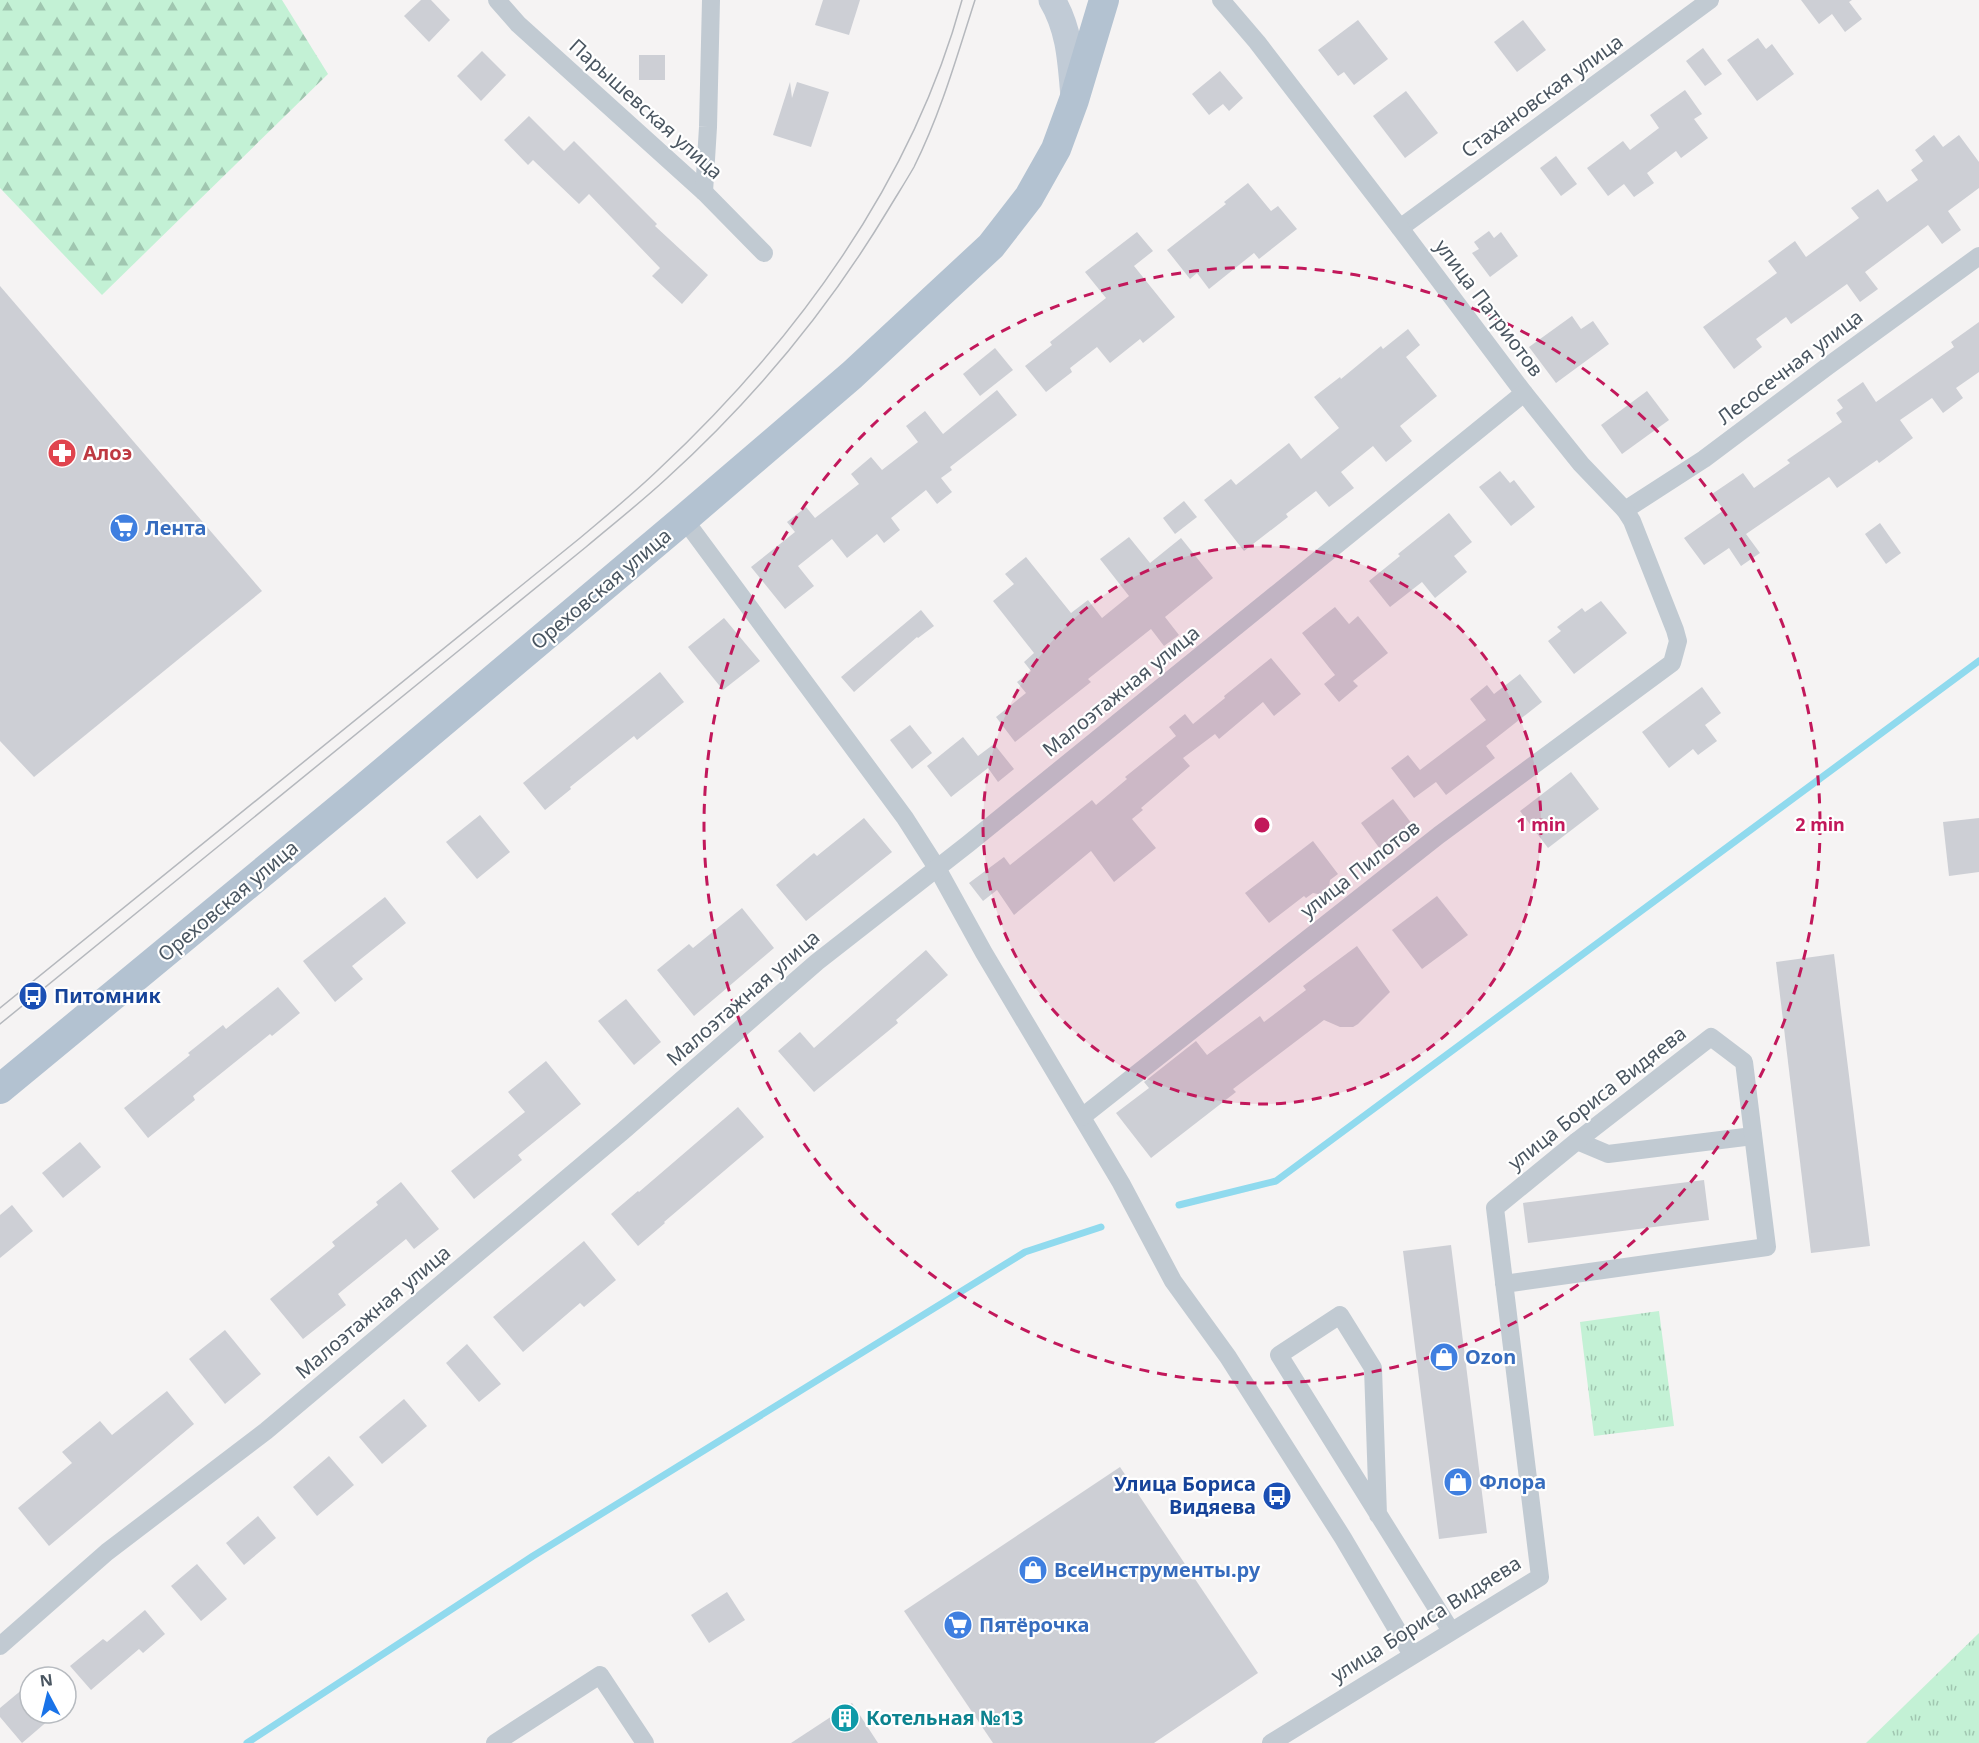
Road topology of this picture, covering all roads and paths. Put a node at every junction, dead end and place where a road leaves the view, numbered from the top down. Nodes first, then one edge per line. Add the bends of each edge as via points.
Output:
1 (497, 0) edge
2 (711, 0) edge
3 (1052, 0) edge
4 (1221, 0) edge
5 (1710, 0) edge
6 (1102, 6) edge
7 (1074, 100) junction
8 (704, 192) junction
9 (1400, 228) junction
10 (764, 253) dead end
11 (1979, 256) edge
12 (1524, 393) junction
13 (1625, 510) junction
14 (684, 519) junction
15 (1672, 663) joint
16 (937, 868) junction
17 (0, 1089) edge
18 (1082, 1117) junction
19 (1753, 1136) junction
20 (1577, 1141) junction
21 (1504, 1284) junction
22 (1378, 1515) junction
23 (1451, 1631) junction
24 (0, 1647) edge
25 (1413, 1654) junction
26 (495, 1743) edge
27 (645, 1743) edge
28 (1271, 1743) edge

1 - 8 street, Парышевская улица via 518,24
2 - 8 street
3 - 7 main road via 1069,43
4 - 9 street, улица Патриотов
5 - 9 street, Стахановская улица
6 - 7 main road, Ореховская улица
7 - 14 main road, Ореховская улица via 1056,149 1029,197 991,246 852,375
8 - 10 street, Парышевская улица
9 - 12 street, улица Патриотов
11 - 13 street, Лесосечная улица via 1704,459
12 - 13 street, улица Патриотов via 1581,464
12 - 16 street, Малоэтажная улица
13 - 15 street, улица Патриотов via 1678,641
14 - 16 street via 905,818
14 - 17 main road, Ореховская улица
15 - 18 street, улица Пилотов via 1439,835
16 - 18 street
16 - 24 street, Малоэтажная улица via 817,962 266,1431 107,1552
18 - 25 street via 1173,1281 1235,1367
19 - 20 street via 1608,1154
19 - 20 street, улица Бориса Видяева via 1744,1062 1712,1037
19 - 21 street, улица Бориса Видяева via 1767,1247
20 - 21 street, улица Бориса Видяева via 1495,1208
21 - 23 street, улица Бориса Видяева via 1540,1577
22 - 22 street via 1279,1354 1340,1315 1372,1368
22 - 23 street
23 - 25 street, улица Бориса Видяева
25 - 28 street, улица Бориса Видяева
26 - 27 street via 600,1675

